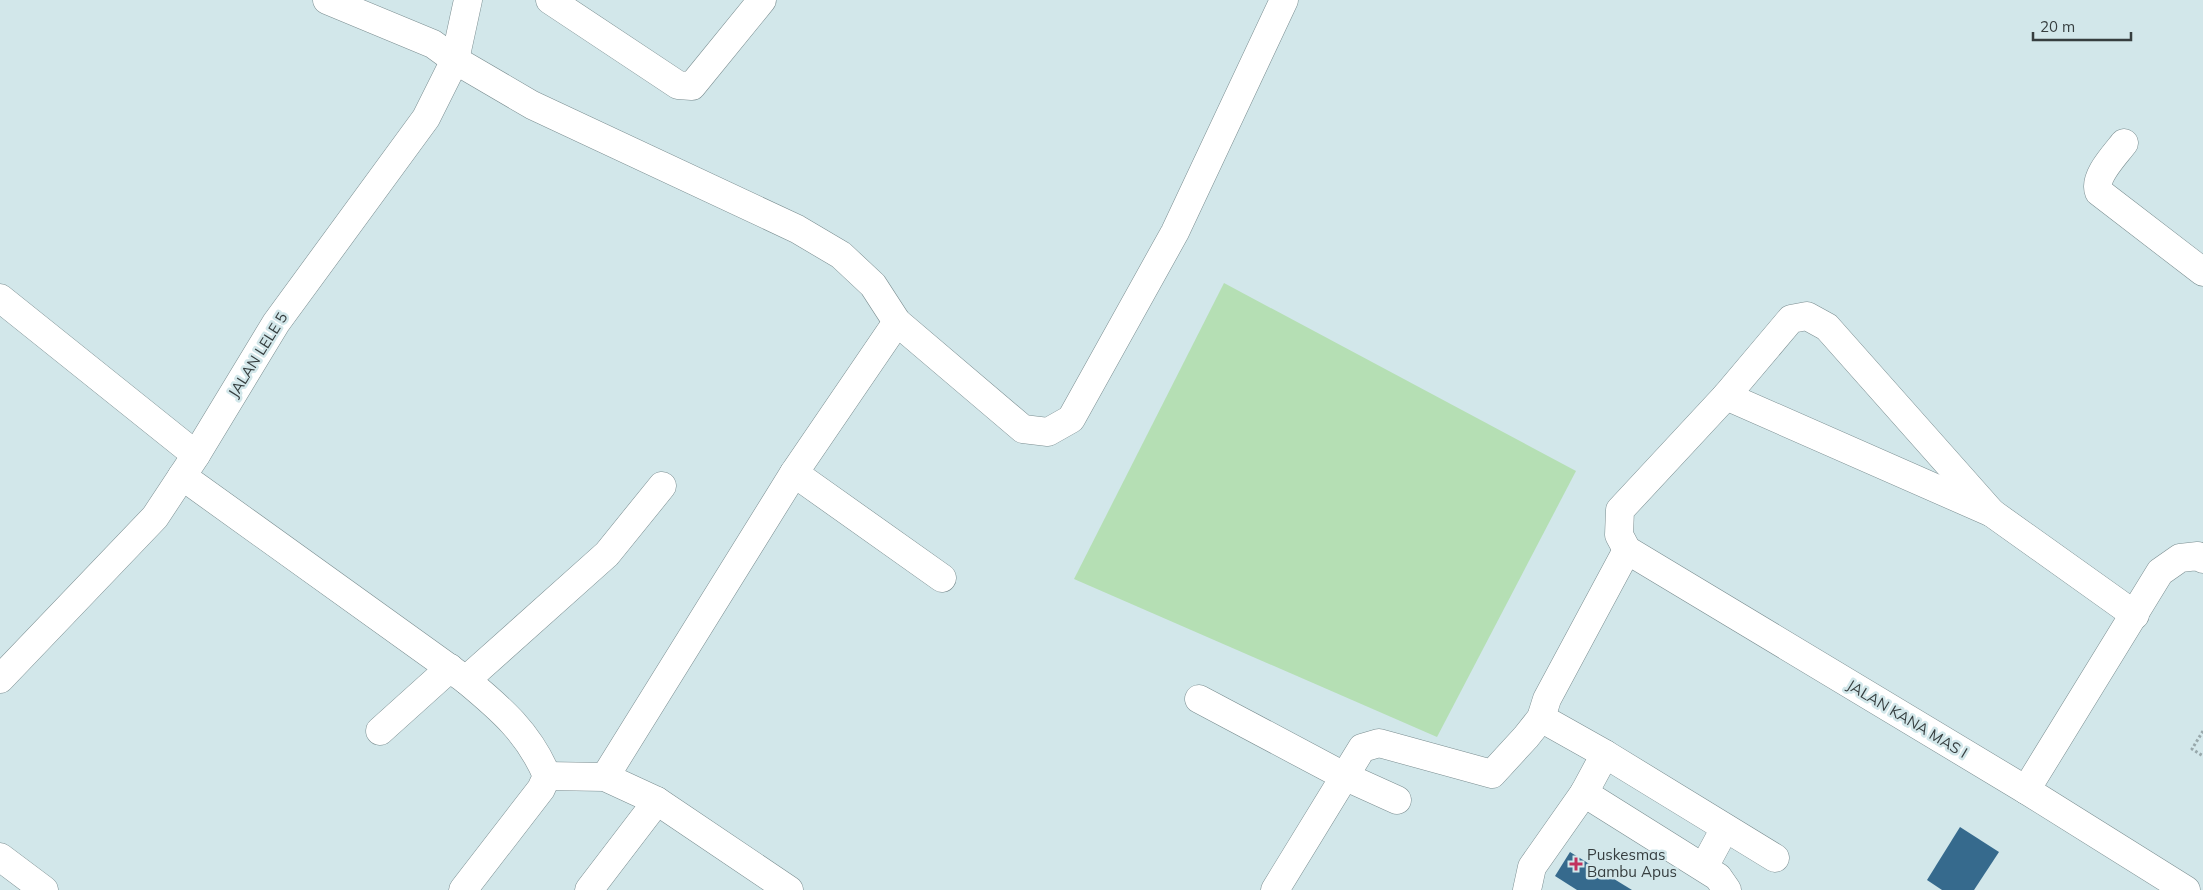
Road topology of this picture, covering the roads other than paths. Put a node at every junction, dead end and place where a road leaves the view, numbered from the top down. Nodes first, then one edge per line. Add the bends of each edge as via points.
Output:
1 (327, 0) edge
2 (468, 0) edge
3 (550, 0) edge
4 (762, 0) edge
5 (1284, 0) edge
6 (455, 60) junction
7 (2124, 144) dead end
8 (2203, 272) edge
9 (0, 298) edge
10 (897, 322) junction
11 (1726, 396) junction
12 (189, 465) junction
13 (794, 473) junction
14 (662, 486) dead end
15 (1992, 513) junction
16 (1627, 550) junction
17 (2203, 560) edge
18 (942, 578) dead end
19 (2135, 615) junction
20 (458, 674) junction
21 (0, 679) edge
22 (1199, 699) dead end
23 (1541, 718) junction
24 (380, 732) dead end
25 (1605, 754) junction
26 (547, 776) junction
27 (1344, 776) junction
28 (605, 778) junction
29 (2026, 790) junction
30 (1584, 793) junction
31 (1397, 800) dead end
32 (657, 801) junction
33 (1725, 828) junction
34 (0, 857) edge
35 (1775, 858) dead end
36 (1704, 867) junction
37 (44, 890) edge
38 (463, 890) edge
39 (589, 890) edge
40 (790, 890) edge
41 (1275, 890) edge
42 (1527, 890) edge
43 (1727, 890) edge
44 (2186, 890) edge

1 - 6 street via 433,44
2 - 6 street, JALAN LELE 5
3 - 4 street via 678,85 692,86
5 - 10 street via 1175,232 1071,419 1048,432 1023,429
6 - 10 street via 532,105 805,234 841,255 873,286
6 - 12 street, JALAN LELE 5 via 426,118 276,323
7 - 8 street via 2106,167 2098,184 2099,192
9 - 12 street
10 - 13 street
11 - 15 street
11 - 15 street via 1791,319 1806,316 1827,327
11 - 16 street via 1620,510 1619,535
12 - 20 street
12 - 21 street, JALAN LELE 5 via 155,517
13 - 18 street
13 - 28 street
14 - 20 street via 607,554
15 - 19 street
16 - 23 street via 1547,699
16 - 29 street, JALAN KANA MAS I
17 - 19 street via 2198,556 2180,558 2160,572
19 - 29 street
20 - 24 street
20 - 26 street via 507,714 527,738
22 - 27 street
23 - 25 street
23 - 27 street via 1492,774 1379,743 1362,748
25 - 30 street
25 - 33 street
26 - 28 street
26 - 38 street via 541,789
27 - 31 street
27 - 41 street
28 - 32 street
29 - 44 street, JALAN KANA MAS I
30 - 36 street
30 - 42 street via 1532,867
32 - 39 street
32 - 40 street
33 - 35 street
33 - 36 street
34 - 37 street
36 - 43 street via 1718,876

